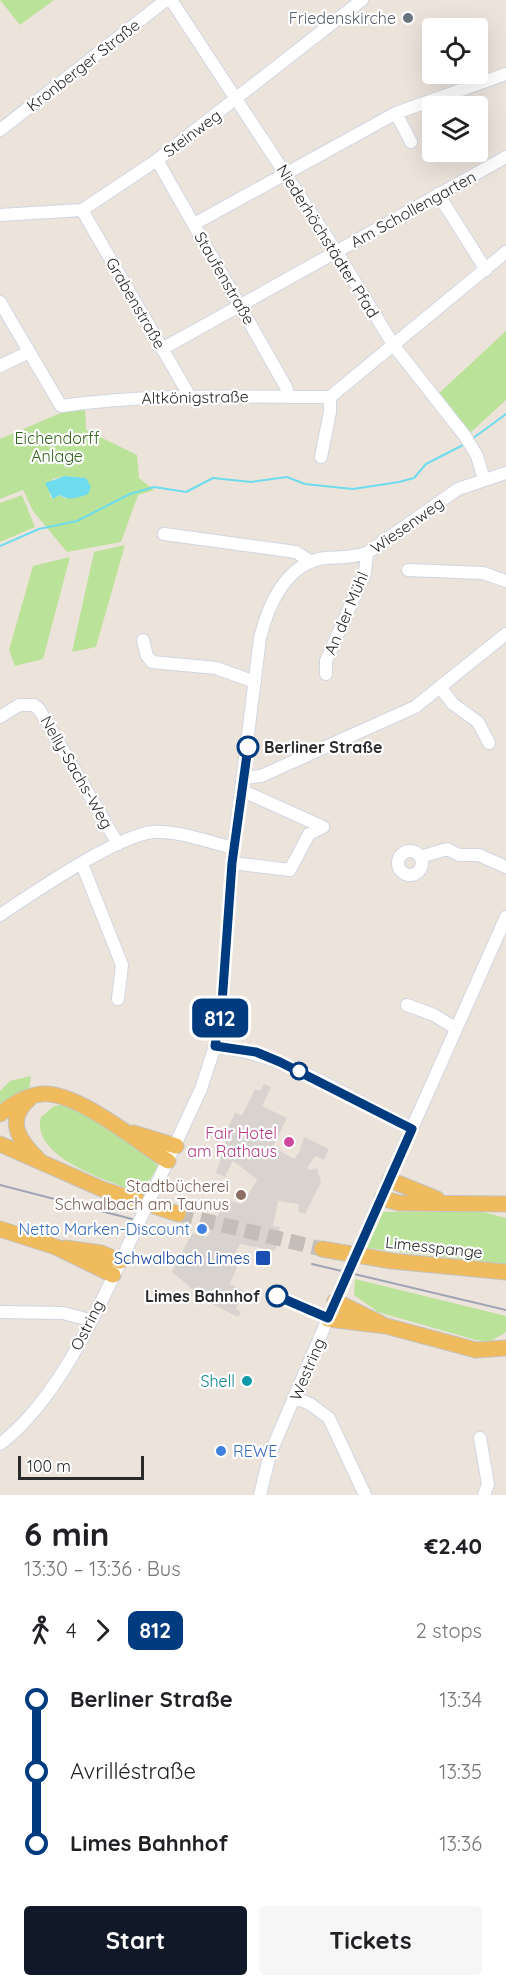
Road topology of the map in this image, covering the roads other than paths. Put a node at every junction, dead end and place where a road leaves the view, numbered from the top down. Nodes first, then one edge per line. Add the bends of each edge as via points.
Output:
1 (166, 0) edge
2 (171, 0) edge
3 (362, 0) edge
4 (506, 74) edge
5 (237, 100) junction
6 (396, 113) junction
7 (0, 130) edge
8 (411, 142) dead end
9 (506, 157) edge
10 (157, 160) junction
11 (285, 173) junction
12 (438, 194) junction
13 (82, 210) junction
14 (0, 215) edge
15 (194, 224) junction
16 (336, 251) junction
17 (506, 252) edge
18 (486, 270) junction
19 (0, 302) edge
20 (240, 304) junction
21 (394, 346) junction
22 (162, 349) junction
23 (29, 352) junction
24 (0, 366) edge
25 (189, 395) junction
26 (289, 397) junction
27 (330, 397) junction
28 (321, 457) dead end
29 (506, 474) edge
30 (484, 480) junction
31 (164, 534) dead end
32 (367, 553) junction
33 (311, 561) junction
34 (408, 570) dead end
35 (506, 581) edge
36 (506, 633) edge
37 (143, 640) dead end
38 (326, 674) dead end
39 (255, 682) junction
40 (440, 687) junction
41 (0, 717) edge
42 (489, 743) dead end
43 (244, 778) junction
44 (243, 791) junction
45 (118, 844) junction
46 (234, 848) junction
47 (420, 857) dead end
48 (232, 863) junction
49 (82, 864) junction
50 (506, 867) edge
51 (0, 915) edge
52 (506, 917) edge
53 (118, 999) dead end
54 (407, 1005) dead end
55 (455, 1028) junction
56 (215, 1046) junction
57 (36, 1095) junction
58 (0, 1114) edge
59 (412, 1129) junction
60 (126, 1131) junction
61 (0, 1144) edge
62 (176, 1146) junction
63 (18, 1154) junction
64 (0, 1155) edge
65 (168, 1161) junction
66 (42, 1163) junction
67 (390, 1180) junction
68 (382, 1198) junction
69 (442, 1202) junction
70 (502, 1204) edge
71 (178, 1214) tunnel mouth
72 (0, 1229) edge
73 (322, 1250) tunnel mouth
74 (117, 1268) junction
75 (473, 1270) junction
76 (506, 1272) edge
77 (506, 1282) edge
78 (338, 1295) junction
79 (0, 1312) edge
80 (328, 1318) junction
81 (90, 1320) junction
82 (386, 1326) junction
83 (502, 1347) edge
84 (294, 1397) junction
85 (480, 1438) dead end
86 (0, 1444) edge
87 (260, 1495) edge
88 (365, 1495) edge
89 (484, 1495) edge

1 - 7 street, Kronberger Straße
2 - 5 street, Niederhöchstädter Pfad
3 - 5 street, Steinweg
4 - 6 street
5 - 10 street, Steinweg
5 - 11 street, Niederhöchstädter Pfad
6 - 8 street
6 - 11 street
9 - 12 street, Am Schollengarten
10 - 13 street, Steinweg
10 - 15 street, Staufenstraße
11 - 15 street
11 - 16 street, Niederhöchstädter Pfad
12 - 16 street, Am Schollengarten
12 - 18 street
13 - 14 street
13 - 22 street, Grabenstraße
15 - 20 street, Staufenstraße
16 - 20 street, Am Schollengarten
16 - 21 street, Niederhöchstädter Pfad
17 - 18 street
18 - 21 street
19 - 23 street
20 - 22 street, Am Schollengarten
20 - 26 street, Staufenstraße
21 - 27 street
21 - 30 street, Niederhöchstädter Pfad via 468,441
22 - 25 street, Grabenstraße
23 - 24 street
23 - 25 street, Altkönigstraße via 61,406
25 - 26 street, Altkönigstraße
26 - 27 street, Altkönigstraße
27 - 28 street
29 - 30 street, Wiesenweg
30 - 32 street, Wiesenweg via 458,489
31 - 33 street, Wiesenweg via 296,552
32 - 33 street, Wiesenweg
32 - 38 street, An der Mühl via 365,573 326,661
33 - 39 street via 294,572 269,607 260,638
34 - 35 street via 483,573
36 - 40 street
37 - 39 street via 152,662 216,668
39 - 43 street
40 - 42 street via 453,704 478,722
40 - 43 street via 415,707 337,744 261,776
41 - 45 street, Nelly-Sachs-Weg via 19,705 39,709
43 - 44 street
44 - 46 street
44 - 48 street via 323,827 309,834 290,870
45 - 46 street via 153,832
45 - 49 street
46 - 48 street
47 - 50 street via 447,849 459,855 479,855
48 - 56 street
49 - 51 street
49 - 53 street via 122,965
52 - 55 street, Westring
54 - 55 street
55 - 59 street, Westring
56 - 59 street via 256,1052 280,1062
56 - 62 street
57 - 58 main road
57 - 60 main road via 63,1097
57 - 66 main road via 22,1105 16,1127 26,1147
59 - 67 street, Westring
60 - 62 main road
60 - 65 main road
61 - 63 main road
62 - 65 street
63 - 64 main road
63 - 66 main road
65 - 74 street, Ostring, bridge
66 - 71 main road via 102,1189
67 - 68 street, Westring
67 - 69 main road
68 - 69 main road via 399,1203
68 - 78 street, Westring, bridge
69 - 70 main road
72 - 74 main road via 56,1247 101,1253
73 - 75 main road, Limesspange
74 - 81 street, Ostring
75 - 76 main road, Limesspange
75 - 77 main road
78 - 80 street, Westring
78 - 82 main road
79 - 81 street via 63,1313
80 - 82 main road
80 - 84 street, Westring
81 - 86 street, Ostring via 49,1393 22,1426
82 - 83 main road via 476,1350
84 - 87 street, Westring via 270,1454
84 - 88 street via 329,1418
85 - 89 street via 488,1484

